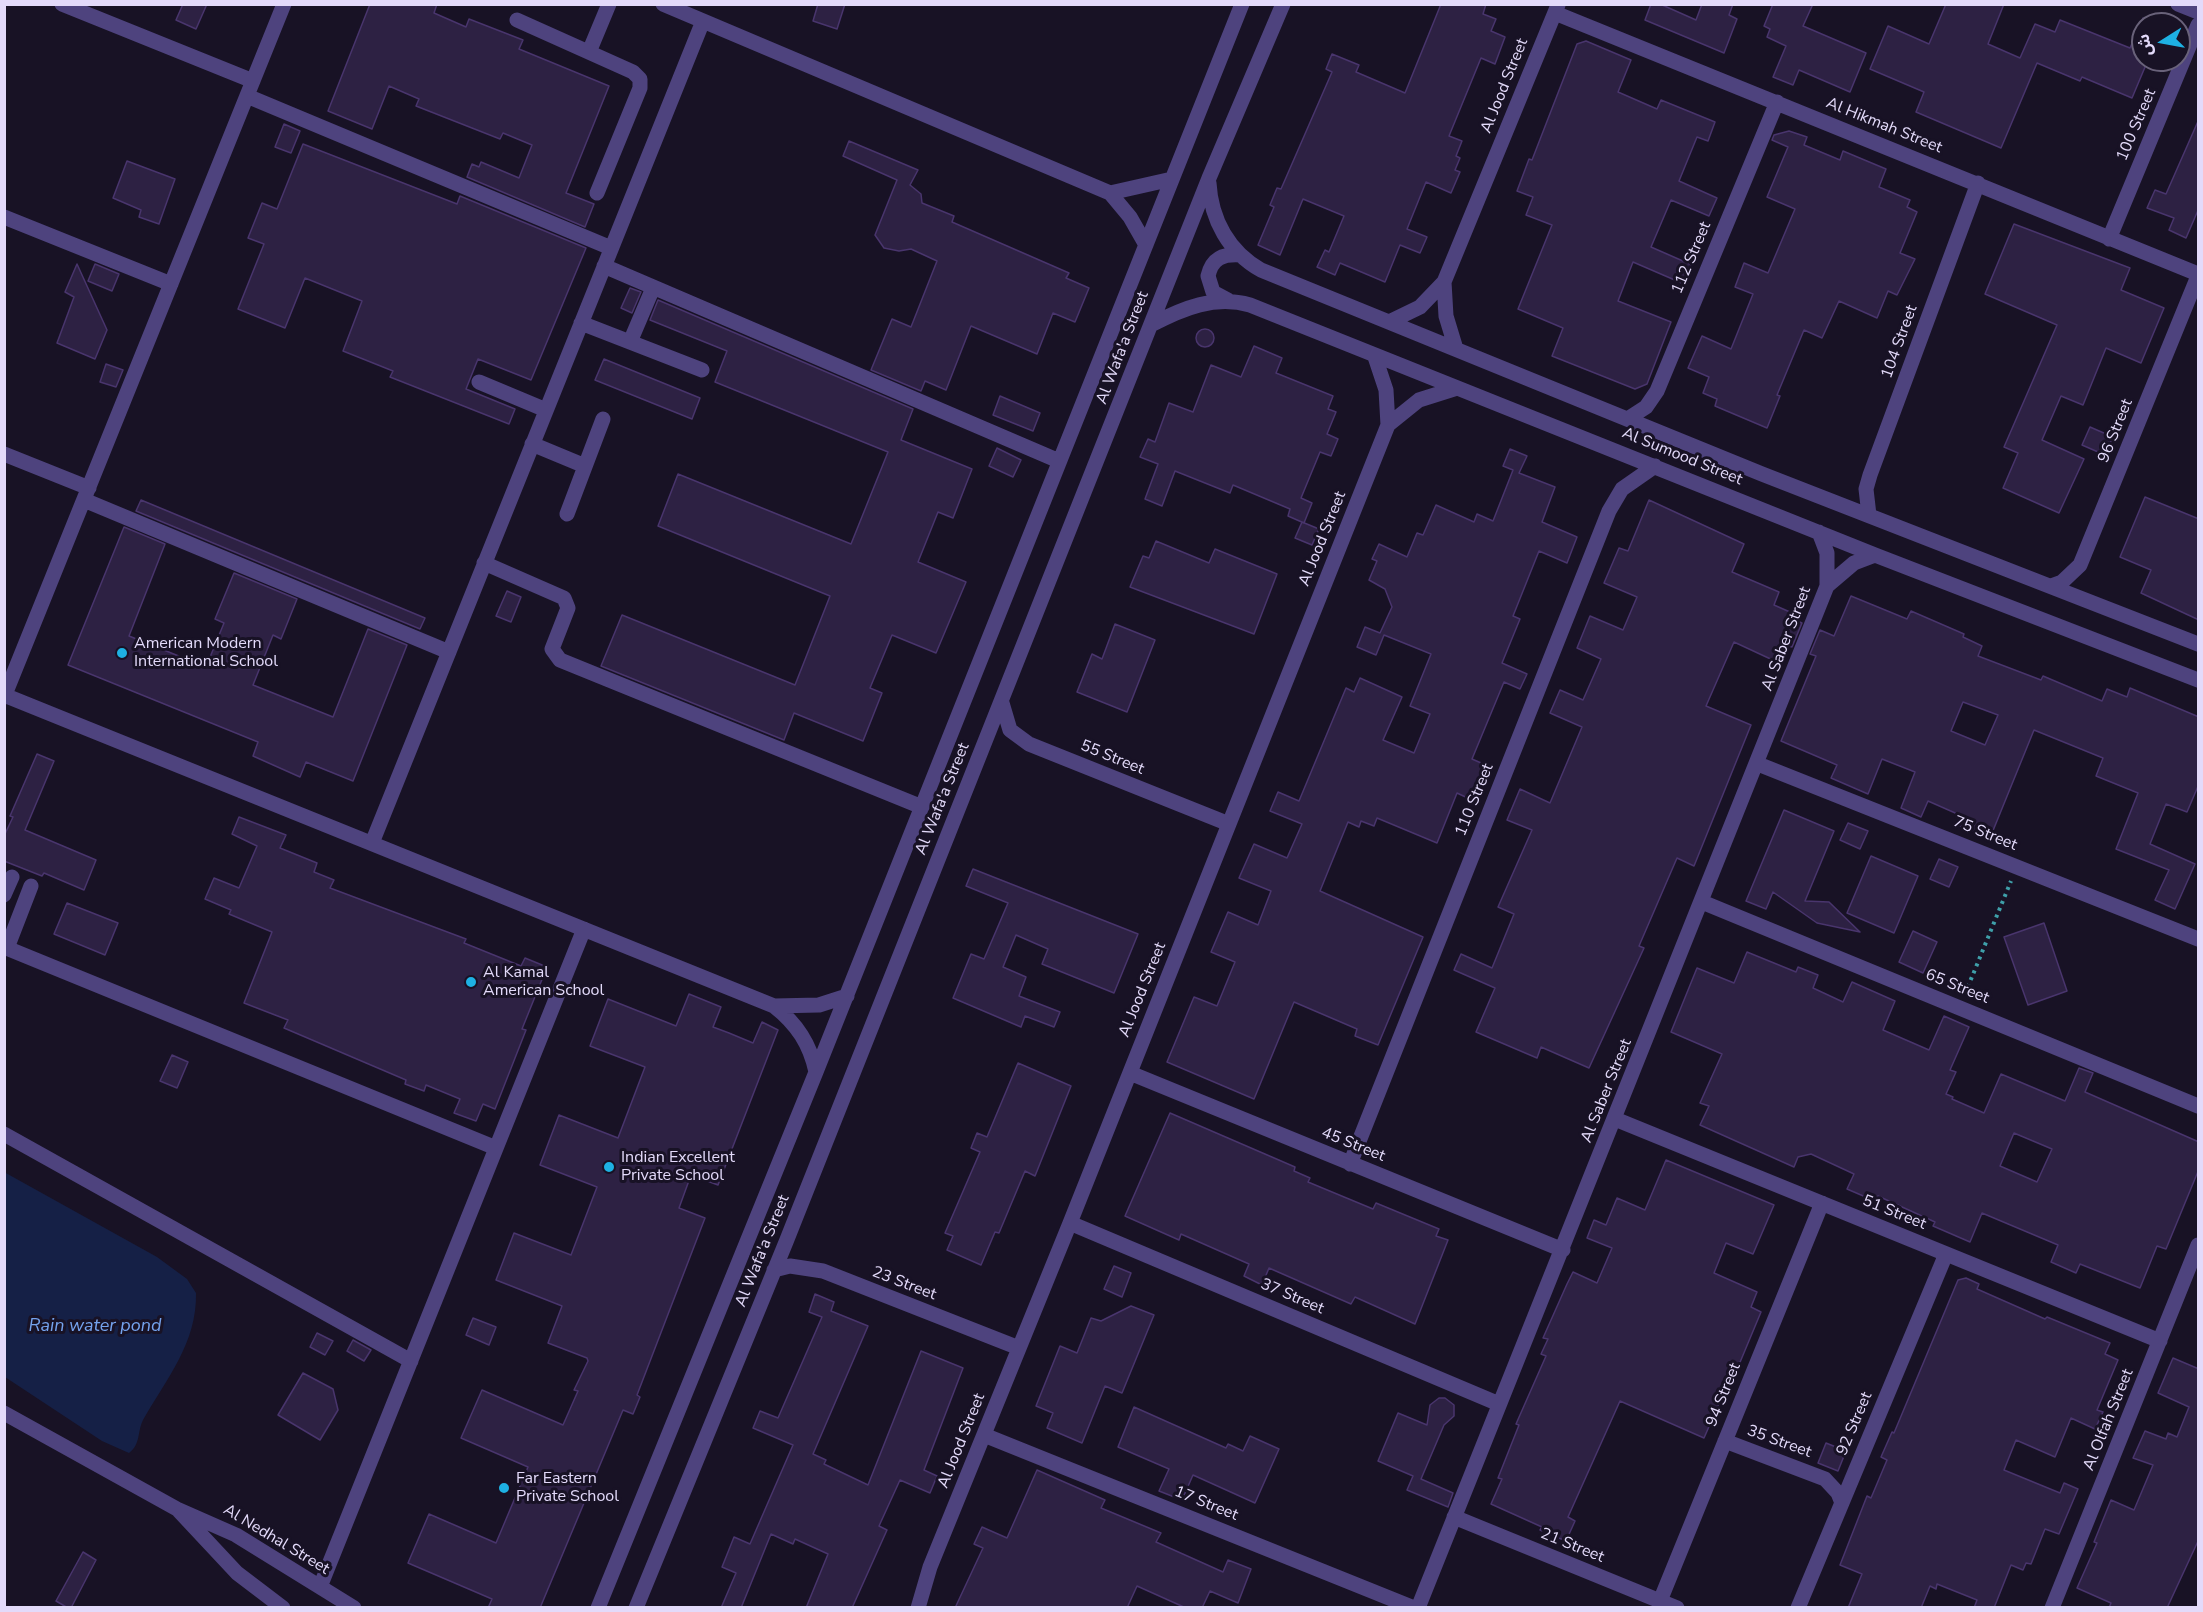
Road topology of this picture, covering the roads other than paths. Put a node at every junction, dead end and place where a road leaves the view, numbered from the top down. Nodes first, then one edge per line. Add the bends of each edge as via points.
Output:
1 (62, 4) edge
2 (284, 4) edge
3 (609, 4) edge
4 (663, 4) edge
5 (1242, 4) edge
6 (1283, 4) edge
7 (2178, 4) edge
8 (1557, 9) edge
9 (2199, 12) edge
10 (517, 20) dead end
11 (703, 21) junction
12 (2199, 25) edge
13 (589, 52) junction
14 (253, 81) junction
15 (247, 96) junction
16 (1777, 102) junction
17 (1209, 178) junction
18 (1172, 179) junction
19 (1978, 183) junction
20 (597, 193) dead end
21 (1110, 194) junction
22 (4, 217) edge
23 (2109, 238) junction
24 (1146, 245) junction
25 (611, 248) junction
26 (1240, 255) junction
27 (604, 266) junction
28 (2199, 275) edge
29 (1444, 282) junction
30 (171, 284) junction
31 (653, 288) junction
32 (1228, 300) junction
33 (1389, 322) junction
34 (581, 323) junction
35 (1151, 325) junction
36 (630, 342) junction
37 (1456, 349) junction
38 (1376, 357) junction
39 (702, 370) dead end
40 (479, 382) dead end
41 (1457, 388) junction
42 (546, 410) junction
43 (1629, 418) junction
44 (603, 419) dead end
45 (1388, 425) junction
46 (532, 444) junction
47 (4, 454) edge
48 (1059, 461) junction
49 (585, 466) junction
50 (1655, 466) junction
51 (86, 494) junction
52 (567, 514) dead end
53 (1869, 515) junction
54 (1820, 532) junction
55 (1875, 555) junction
56 (484, 563) junction
57 (1827, 586) junction
58 (2051, 586) junction
59 (2199, 644) edge
60 (449, 652) junction
61 (2199, 680) edge
62 (5, 696) edge
63 (1002, 702) junction
64 (1758, 764) junction
65 (922, 807) junction
66 (1229, 824) junction
67 (372, 843) junction
68 (12, 877) dead end
69 (31, 886) dead end
70 (4, 895) edge
71 (1702, 902) junction
72 (584, 929) junction
73 (2199, 939) edge
74 (6, 948) edge
75 (846, 996) junction
76 (774, 1006) junction
77 (816, 1072) junction
78 (1130, 1073) junction
79 (2199, 1106) edge
80 (1615, 1119) junction
81 (4, 1134) edge
82 (496, 1148) junction
83 (1350, 1164) junction
84 (1822, 1203) junction
85 (1070, 1223) junction
86 (2199, 1245) edge
87 (1563, 1250) junction
88 (1946, 1254) junction
89 (774, 1269) junction
90 (2160, 1341) junction
91 (1019, 1348) junction
92 (411, 1361) junction
93 (1499, 1404) junction
94 (4, 1413) edge
95 (984, 1435) junction
96 (1725, 1441) junction
97 (1842, 1503) junction
98 (177, 1509) junction
99 (1454, 1517) junction
100 (930, 1567) junction
101 (320, 1587) junction
102 (1660, 1601) junction
103 (283, 1608) edge
104 (354, 1608) edge
105 (598, 1608) edge
106 (636, 1608) edge
107 (910, 1608) edge
108 (918, 1608) edge
109 (1416, 1608) edge
110 (1677, 1608) edge
111 (1798, 1608) edge
112 (2052, 1608) edge

1 - 14 street
2 - 14 street
3 - 13 street
4 - 11 street
5 - 18 street, Al Wafa'a Street
6 - 17 street, Al Wafa'a Street
7 - 9 street
8 - 16 street, Al Hikmah Street
8 - 29 street, Al Jood Street
10 - 13 street
11 - 21 street
11 - 25 street
12 - 23 street, 100 Street
13 - 20 street via 633,72 641,84
14 - 15 street
15 - 25 street
15 - 30 street
16 - 19 street, Al Hikmah Street
16 - 43 street, 112 Street via 1657,391 1646,407
17 - 26 street, Al Sumood Street via 1213,212
17 - 35 street, Al Wafa'a Street
18 - 21 street
18 - 24 street, Al Wafa'a Street
19 - 23 street, Al Hikmah Street
19 - 53 street, 104 Street via 1870,475 1866,489
21 - 24 street via 1130,217
22 - 30 street
23 - 28 street, Al Hikmah Street
24 - 48 street, Al Wafa'a Street
25 - 27 street
26 - 32 street via 1215,260 1208,276 1213,292
26 - 33 street, Al Sumood Street via 1261,270
27 - 31 street
27 - 34 street
28 - 58 street, 96 Street via 2080,565 2062,582
29 - 33 street, Al Jood Street via 1420,307
29 - 37 street, Al Jood Street via 1446,316
30 - 51 street
31 - 36 street
31 - 48 street
32 - 35 street, Al Sumood Street via 1196,305
32 - 38 street, Al Sumood Street
33 - 37 street, Al Sumood Street
34 - 36 street
34 - 42 street
35 - 63 street, Al Wafa'a Street
36 - 39 street
37 - 43 street, Al Sumood Street
38 - 41 street, Al Sumood Street
38 - 45 street, Al Jood Street via 1386,390
40 - 42 street
41 - 45 street, Al Jood Street via 1419,400
41 - 50 street, Al Sumood Street
42 - 46 street
43 - 53 street, Al Sumood Street
44 - 49 street
45 - 66 street, Al Jood Street
46 - 49 street
46 - 56 street
47 - 51 street
48 - 65 street, Al Wafa'a Street
49 - 52 street
50 - 54 street, Al Sumood Street
50 - 83 street, 110 Street via 1622,489 1609,511
51 - 60 street
51 - 62 street
53 - 58 street, Al Sumood Street
54 - 55 street, Al Sumood Street
54 - 57 street, Al Saber Street via 1827,553
55 - 57 street, Al Saber Street via 1854,563
55 - 61 street, Al Sumood Street
56 - 60 street
56 - 65 street via 564,598 568,608 552,650 560,660
57 - 64 street, Al Saber Street
58 - 59 street, Al Sumood Street
60 - 67 street
62 - 67 street
63 - 66 street, 55 Street via 1010,730 1029,744
63 - 89 street, Al Wafa'a Street
64 - 71 street, Al Saber Street
64 - 73 street, 75 Street
65 - 75 street, Al Wafa'a Street
66 - 78 street, Al Jood Street
67 - 72 street
68 - 70 street
69 - 74 street
71 - 79 street, 65 Street
71 - 80 street, Al Saber Street
72 - 76 street
72 - 82 street
74 - 82 street
75 - 76 street via 819,1005
75 - 77 street, Al Wafa'a Street
76 - 77 street via 802,1035
77 - 105 street, Al Wafa'a Street
78 - 83 street, 45 Street
78 - 85 street, Al Jood Street
80 - 84 street, 51 Street
80 - 87 street, Al Saber Street
81 - 92 street
82 - 92 street
83 - 87 street, 45 Street
84 - 88 street, 51 Street
84 - 96 street, 94 Street
85 - 91 street, Al Jood Street
85 - 93 street, 37 Street
86 - 90 street, Al Olfah Street
87 - 93 street, Al Saber Street
88 - 90 street, 51 Street
88 - 97 street, 92 Street
89 - 91 street, 23 Street via 807,1267 823,1271
89 - 106 street, Al Wafa'a Street
90 - 112 street, Al Olfah Street
91 - 95 street, Al Jood Street
92 - 101 street
93 - 99 street, Al Saber Street
94 - 98 street, Al Nedhal Street
95 - 100 street, Al Jood Street
95 - 109 street, 17 Street
96 - 97 street, 35 Street via 1825,1479
96 - 102 street, 94 Street
97 - 111 street, 92 Street
98 - 101 street, Al Nedhal Street via 236,1535
98 - 103 street, Al Nedhal Street via 237,1573
99 - 102 street, 21 Street
99 - 109 street, Al Saber Street
100 - 107 street, Al Jood Street
100 - 108 street, Al Jood Street
101 - 104 street, Al Nedhal Street
102 - 110 street, 21 Street

